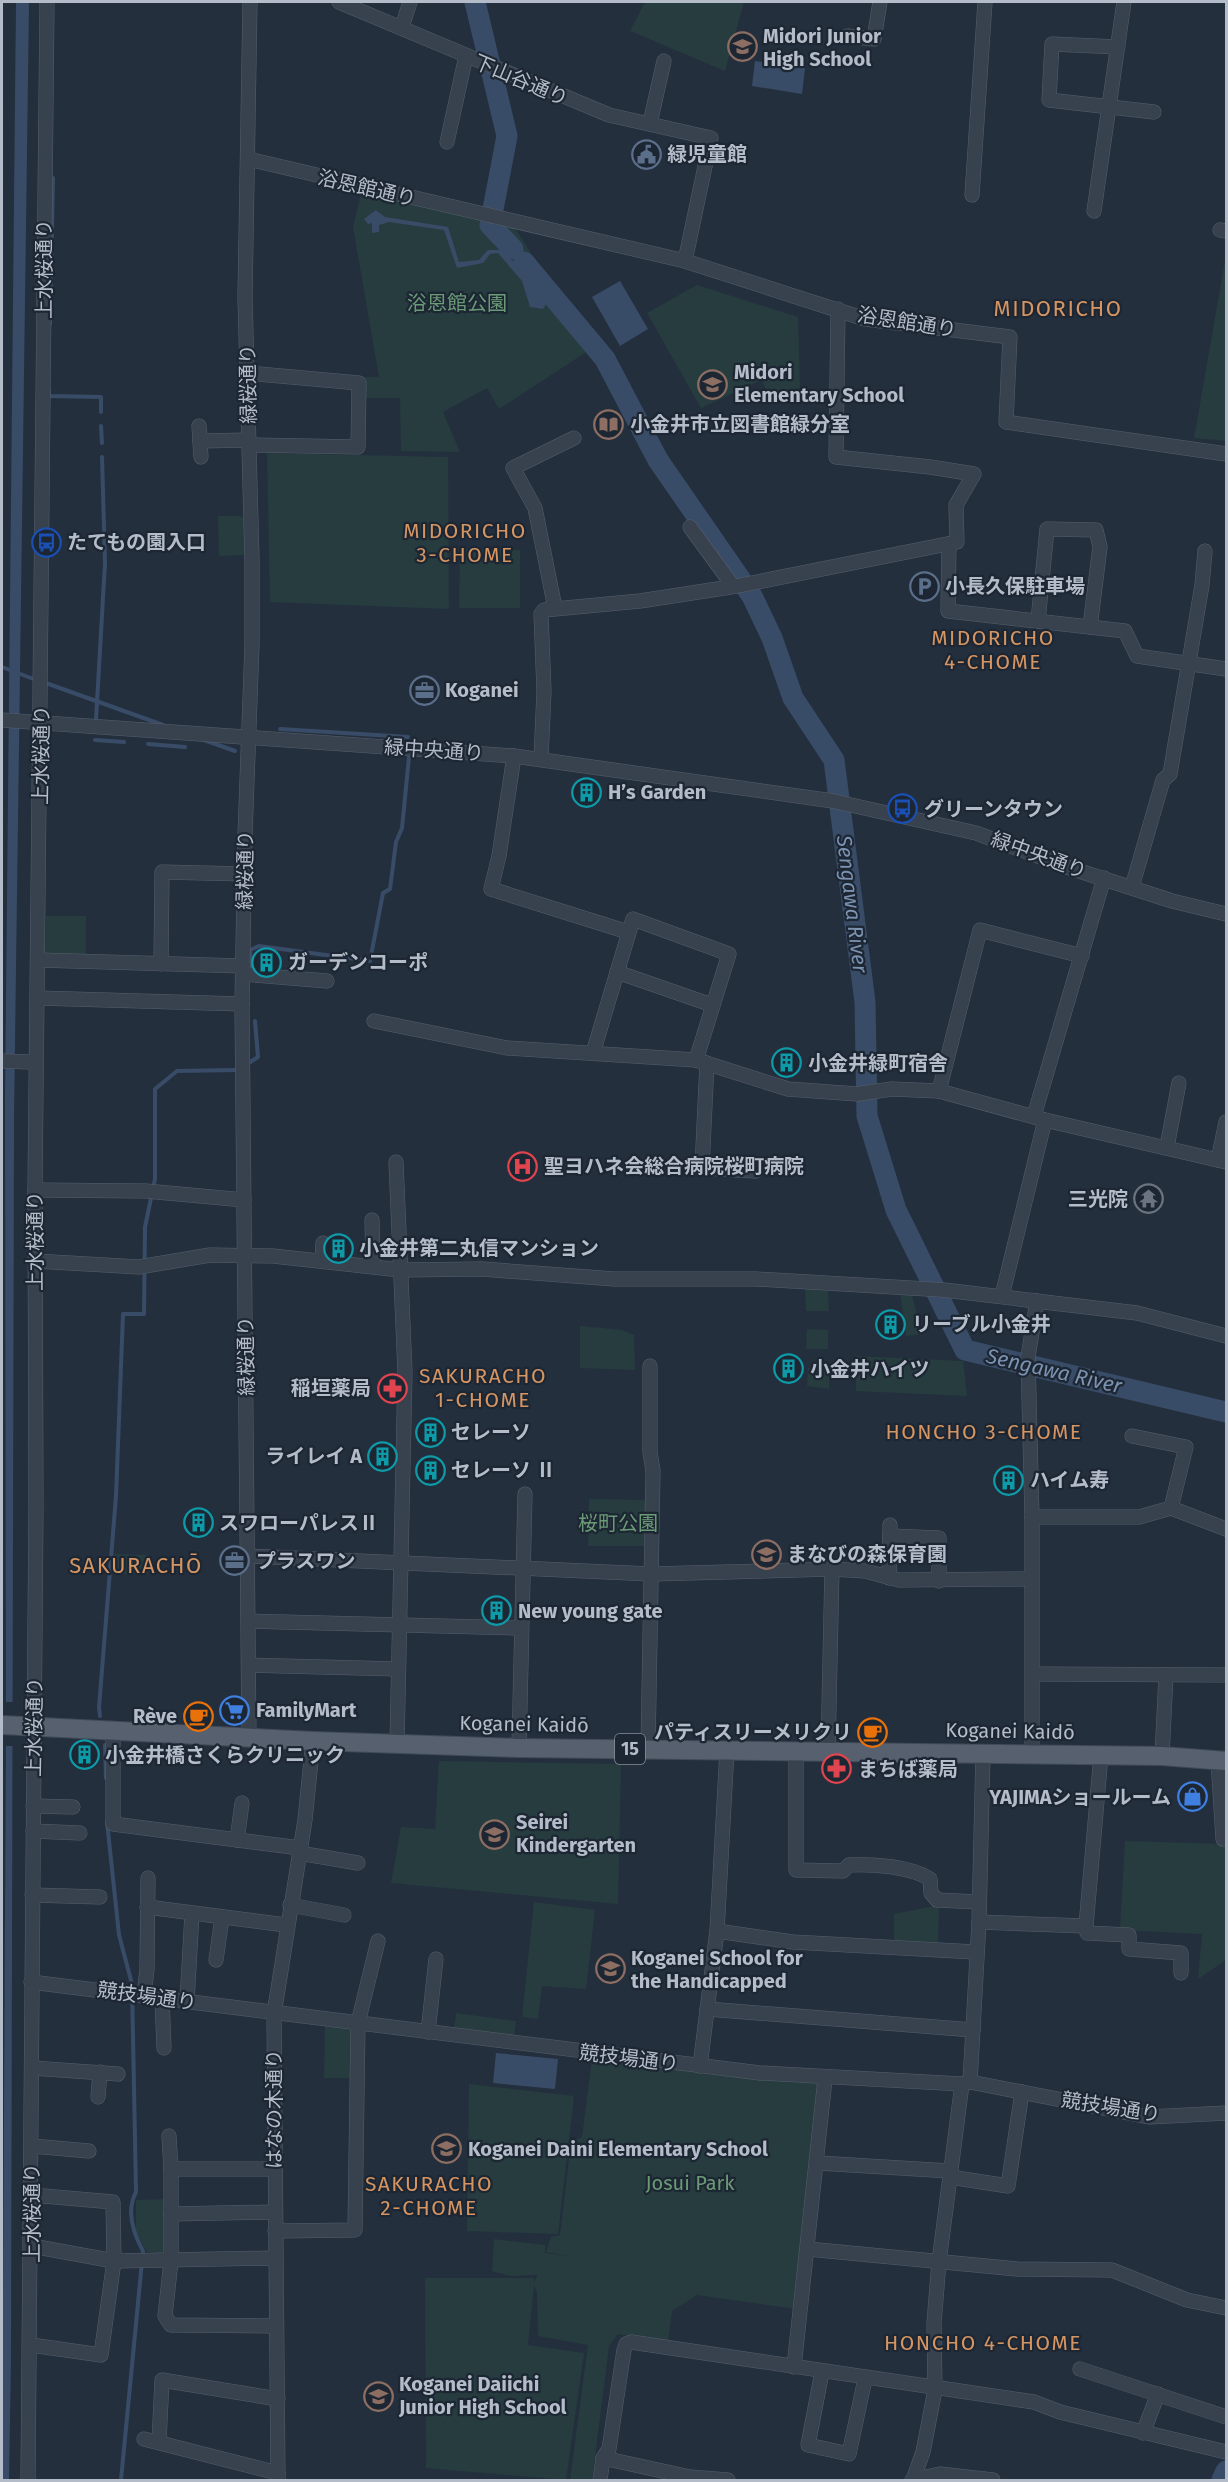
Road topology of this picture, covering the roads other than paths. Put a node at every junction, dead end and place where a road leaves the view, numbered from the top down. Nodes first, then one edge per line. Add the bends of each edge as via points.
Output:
1 (47, 2) edge
2 (250, 2) edge
3 (339, 2) edge
4 (410, 2) edge
5 (880, 2) edge
6 (985, 2) edge
7 (1124, 2) edge
8 (402, 27) junction
9 (847, 36) dead end
10 (1118, 47) junction
11 (472, 58) junction
12 (664, 62) dead end
13 (1110, 107) junction
14 (1154, 112) dead end
15 (650, 123) junction
16 (447, 142) dead end
17 (248, 159) junction
18 (972, 195) dead end
19 (1094, 211) dead end
20 (685, 261) junction
21 (838, 309) junction
22 (247, 373) junction
23 (199, 426) dead end
24 (574, 438) dead end
25 (200, 441) junction
26 (249, 443) junction
27 (1227, 454) edge
28 (201, 457) dead end
29 (690, 527) dead end
30 (949, 544) junction
31 (1205, 551) dead end
32 (735, 586) junction
33 (555, 608) junction
34 (1038, 621) junction
35 (1090, 627) junction
36 (1189, 665) junction
37 (1227, 669) edge
38 (2, 720) edge
39 (37, 722) junction
40 (248, 737) junction
41 (514, 756) junction
42 (541, 758) junction
43 (245, 874) junction
44 (1104, 878) junction
45 (1132, 887) junction
46 (1227, 914) edge
47 (628, 932) junction
48 (1082, 956) junction
49 (38, 960) junction
50 (161, 964) junction
51 (243, 970) junction
52 (617, 972) junction
53 (327, 981) dead end
54 (38, 998) junction
55 (242, 1005) junction
56 (712, 1005) junction
57 (374, 1021) dead end
58 (593, 1053) junction
59 (2, 1060) edge
60 (30, 1062) dead end
61 (701, 1062) junction
62 (1179, 1083) dead end
63 (939, 1091) junction
64 (1040, 1118) junction
65 (1227, 1122) edge
66 (1167, 1147) junction
67 (1222, 1161) edge
68 (396, 1162) dead end
69 (756, 1171) dead end
70 (35, 1190) junction
71 (244, 1200) junction
72 (372, 1220) dead end
73 (323, 1242) dead end
74 (245, 1256) junction
75 (34, 1261) junction
76 (322, 1261) junction
77 (373, 1266) junction
78 (400, 1270) junction
79 (1002, 1296) junction
80 (1037, 1301) junction
81 (1227, 1336) edge
82 (650, 1366) dead end
83 (1132, 1436) dead end
84 (527, 1502) dead end
85 (1171, 1508) junction
86 (1032, 1517) junction
87 (1227, 1529) edge
88 (249, 1556) junction
89 (400, 1563) junction
90 (523, 1569) junction
91 (832, 1569) junction
92 (651, 1574) junction
93 (889, 1578) junction
94 (1031, 1579) junction
95 (939, 1581) junction
96 (249, 1621) junction
97 (399, 1626) junction
98 (521, 1628) junction
99 (249, 1665) junction
100 (398, 1669) junction
101 (1033, 1674) junction
102 (1166, 1675) junction
103 (1227, 1675) edge
104 (4, 1725) edge
105 (34, 1727) junction
106 (113, 1731) junction
107 (249, 1738) junction
108 (313, 1741) junction
109 (397, 1744) junction
110 (519, 1748) junction
111 (648, 1749) junction
112 (727, 1750) junction
113 (796, 1751) junction
114 (828, 1751) junction
115 (983, 1753) junction
116 (1032, 1754) junction
117 (1101, 1755) junction
118 (1162, 1756) junction
119 (1222, 1760) edge
120 (242, 1803) dead end
121 (33, 1806) junction
122 (73, 1807) dead end
123 (33, 1831) junction
124 (80, 1833) dead end
125 (1223, 1839) dead end
126 (237, 1840) junction
127 (299, 1850) junction
128 (358, 1863) dead end
129 (148, 1878) dead end
130 (32, 1895) junction
131 (100, 1897) dead end
132 (979, 1902) junction
133 (290, 1905) junction
134 (147, 1907) junction
135 (192, 1914) junction
136 (344, 1916) dead end
137 (222, 1918) junction
138 (979, 1922) junction
139 (286, 1925) junction
140 (1086, 1926) junction
141 (717, 1931) junction
142 (378, 1941) dead end
143 (975, 1952) junction
144 (436, 1959) dead end
145 (216, 1960) dead end
146 (1181, 1973) dead end
147 (31, 1982) junction
148 (137, 1994) junction
149 (162, 1998) junction
150 (187, 2001) junction
151 (707, 2009) junction
152 (274, 2014) junction
153 (358, 2024) junction
154 (974, 2030) junction
155 (428, 2032) junction
156 (164, 2048) dead end
157 (700, 2066) junction
158 (32, 2068) junction
159 (100, 2072) junction
160 (118, 2074) dead end
161 (825, 2079) junction
162 (966, 2083) junction
163 (1022, 2092) junction
164 (98, 2097) dead end
165 (1227, 2113) edge
166 (169, 2136) dead end
167 (32, 2146) junction
168 (89, 2151) dead end
169 (818, 2163) junction
170 (171, 2169) junction
171 (274, 2169) junction
172 (950, 2174) junction
173 (32, 2195) junction
174 (275, 2212) junction
175 (171, 2214) junction
176 (275, 2231) junction
177 (32, 2246) junction
178 (808, 2249) junction
179 (275, 2258) junction
180 (114, 2261) junction
181 (171, 2261) junction
182 (939, 2262) junction
183 (1227, 2308) edge
184 (276, 2326) junction
185 (31, 2345) junction
186 (794, 2367) junction
187 (1080, 2369) dead end
188 (822, 2372) junction
189 (865, 2379) junction
190 (935, 2390) junction
191 (1158, 2394) junction
192 (278, 2398) junction
193 (1227, 2417) edge
194 (1143, 2433) junction
195 (144, 2439) dead end
196 (159, 2442) junction
197 (1227, 2452) edge
198 (603, 2458) junction
199 (278, 2477) edge
200 (913, 2480) edge
201 (28, 2481) edge
202 (600, 2481) edge
203 (728, 2481) edge
204 (993, 2481) edge

1 - 39 street, 上水桜通り via 48,296
2 - 17 street, 緑桜通り
3 - 8 street, 下山谷通り
4 - 8 street
5 - 9 street via 874,39
6 - 18 street
7 - 10 street
8 - 11 street, 下山谷通り
10 - 13 street
10 - 13 street via 1052,44 1049,100
11 - 15 street, 下山谷通り via 609,115
11 - 16 street
12 - 15 street
13 - 14 street
13 - 19 street
15 - 20 street, 下山谷通り via 711,138
17 - 20 street, 浴恩館通り
17 - 22 street, 緑桜通り
20 - 21 street, 浴恩館通り
21 - 27 street, 浴恩館通り via 865,319 1010,336 1006,422
21 - 30 street via 836,457 974,474 956,505 957,542
22 - 26 street, 緑桜通り
22 - 26 street via 358,383 358,447
23 - 25 street
24 - 33 street via 513,468 535,508
25 - 26 street
25 - 28 street
26 - 40 street, 緑桜通り via 252,560
29 - 32 street
30 - 32 street
30 - 34 street via 948,611
31 - 36 street
32 - 33 street via 640,601
33 - 42 street via 544,609 541,614
34 - 35 street
34 - 35 street via 1047,529 1096,530 1100,548
35 - 36 street via 1125,630 1137,656
36 - 37 street
36 - 45 street via 1170,774 1163,780
38 - 39 street, 緑中央通り
39 - 40 street, 緑中央通り
39 - 49 street, 上水桜通り
40 - 41 street, 緑中央通り
40 - 43 street, 緑桜通り
41 - 42 street, 緑中央通り
41 - 47 street via 491,889
42 - 44 street, 緑中央通り via 849,803 976,833
43 - 50 street via 162,872
43 - 51 street, 緑桜通り
44 - 45 street, 緑中央通り
44 - 48 street
45 - 46 street, 緑中央通り
47 - 52 street
47 - 56 street via 633,919 729,954
48 - 63 street via 980,930
48 - 64 street
49 - 50 street
49 - 54 street, 上水桜通り
50 - 51 street
51 - 53 street
51 - 55 street, 緑桜通り
52 - 56 street
52 - 58 street
54 - 55 street
54 - 70 street, 上水桜通り
55 - 71 street, 緑桜通り
56 - 61 street
57 - 58 street via 507,1048
58 - 61 street
59 - 60 street
61 - 63 street via 788,1089 856,1094 892,1089
61 - 69 street via 702,1168
62 - 66 street
63 - 64 street
64 - 66 street
64 - 79 street
65 - 67 street
66 - 67 street
68 - 78 street
70 - 71 street via 152,1192
70 - 75 street, 上水桜通り
71 - 74 street, 緑桜通り
72 - 77 street
73 - 76 street
74 - 75 street via 210,1255 144,1266
74 - 76 street
74 - 88 street, 緑桜通り
75 - 105 street, 上水桜通り
76 - 77 street
77 - 78 street
78 - 79 street via 482,1269 614,1279 756,1279
78 - 89 street via 405,1372
79 - 80 street
80 - 81 street via 1137,1313
80 - 86 street via 1028,1357
82 - 92 street
83 - 85 street via 1186,1447
84 - 90 street
85 - 86 street via 1139,1517
85 - 87 street
86 - 94 street
88 - 89 street
88 - 96 street, 緑桜通り
89 - 90 street
89 - 97 street
90 - 92 street
90 - 98 street
91 - 92 street
91 - 93 street via 865,1571
91 - 114 street
92 - 111 street
93 - 95 street
93 - 95 street via 890,1531 939,1538
94 - 95 street
94 - 101 street
96 - 97 street
96 - 99 street, 緑桜通り
97 - 98 street
97 - 100 street
98 - 110 street
99 - 100 street
99 - 107 street, 緑桜通り
100 - 109 street
101 - 102 street
101 - 116 street
102 - 103 street
102 - 118 street
104 - 105 main road, Koganei Kaidō / 15
105 - 106 main road, Koganei Kaidō / 15
105 - 121 street, 上水桜通り
106 - 107 main road, Koganei Kaidō / 15
106 - 126 street via 113,1824
107 - 108 main road, Koganei Kaidō / 15
108 - 109 main road, Koganei Kaidō / 15
108 - 127 street, はなの木通り
109 - 110 main road, Koganei Kaidō / 15
110 - 111 main road, Koganei Kaidō / 15
111 - 112 main road, Koganei Kaidō / 15
112 - 113 main road, Koganei Kaidō / 15
112 - 141 street
113 - 114 main road, Koganei Kaidō / 15
113 - 132 street via 796,1870 843,1871 849,1865 873,1864 917,1870 930,1879 931,1893 937,1900
114 - 115 main road, Koganei Kaidō / 15
115 - 116 main road, Koganei Kaidō / 15
115 - 132 street
116 - 117 main road, Koganei Kaidō / 15
117 - 118 main road, Koganei Kaidō / 15
117 - 140 street
118 - 119 main road, Koganei Kaidō / 15
119 - 125 street
120 - 126 street
121 - 122 street
121 - 123 street, 上水桜通り
123 - 124 street
123 - 130 street, 上水桜通り
126 - 127 street
127 - 128 street
127 - 133 street, はなの木通り
129 - 134 street
130 - 131 street
130 - 147 street, 上水桜通り
132 - 138 street
133 - 136 street
133 - 139 street, はなの木通り
134 - 135 street
134 - 148 street via 147,1968
135 - 137 street
135 - 150 street
137 - 139 street
137 - 145 street
138 - 140 street
138 - 143 street
139 - 152 street, はなの木通り
140 - 146 street via 1087,1932 1129,1935 1129,1949 1181,1953
141 - 143 street via 794,1942
141 - 151 street
142 - 153 street
143 - 154 street
144 - 155 street
147 - 148 street, 競技場通り
147 - 158 street, 上水桜通り
148 - 149 street, 競技場通り
149 - 150 street, 競技場通り
149 - 156 street
150 - 152 street, 競技場通り
151 - 154 street
151 - 157 street
152 - 153 street, 競技場通り
152 - 171 street, はなの木通り
153 - 155 street, 競技場通り
153 - 176 street via 355,2230
154 - 162 street
155 - 157 street, 競技場通り
157 - 161 street, 競技場通り
158 - 159 street
158 - 167 street, 上水桜通り
159 - 160 street
159 - 164 street
161 - 162 street, 競技場通り
161 - 169 street
162 - 163 street, 競技場通り
162 - 172 street
163 - 165 street, 競技場通り via 1149,2117
163 - 172 street via 1008,2187
166 - 170 street
167 - 168 street
167 - 173 street, 上水桜通り
169 - 172 street
169 - 178 street
170 - 171 street
170 - 175 street
171 - 174 street, はなの木通り
172 - 182 street
173 - 177 street, 上水桜通り
173 - 180 street via 113,2202
174 - 175 street
174 - 176 street, はなの木通り
175 - 181 street
176 - 179 street, はなの木通り
177 - 180 street
177 - 185 street, 上水桜通り
178 - 182 street
178 - 186 street
179 - 181 street
179 - 184 street, はなの木通り
180 - 181 street
180 - 185 street via 101,2355
181 - 184 street via 165,2316 171,2325
182 - 183 street via 1017,2269 1112,2270 1187,2300
182 - 190 street via 934,2323
184 - 192 street, はなの木通り
185 - 201 street, 上水桜通り
186 - 188 street
186 - 198 street via 626,2344 609,2449
187 - 191 street
188 - 189 street
188 - 189 street via 808,2445 849,2454
189 - 190 street
190 - 194 street via 1034,2402
190 - 200 street via 923,2452
191 - 193 street
191 - 194 street
192 - 196 street via 162,2380
192 - 199 street, はなの木通り
194 - 197 street
195 - 196 street
196 - 199 street
198 - 202 street
198 - 203 street
200 - 204 street via 940,2474

